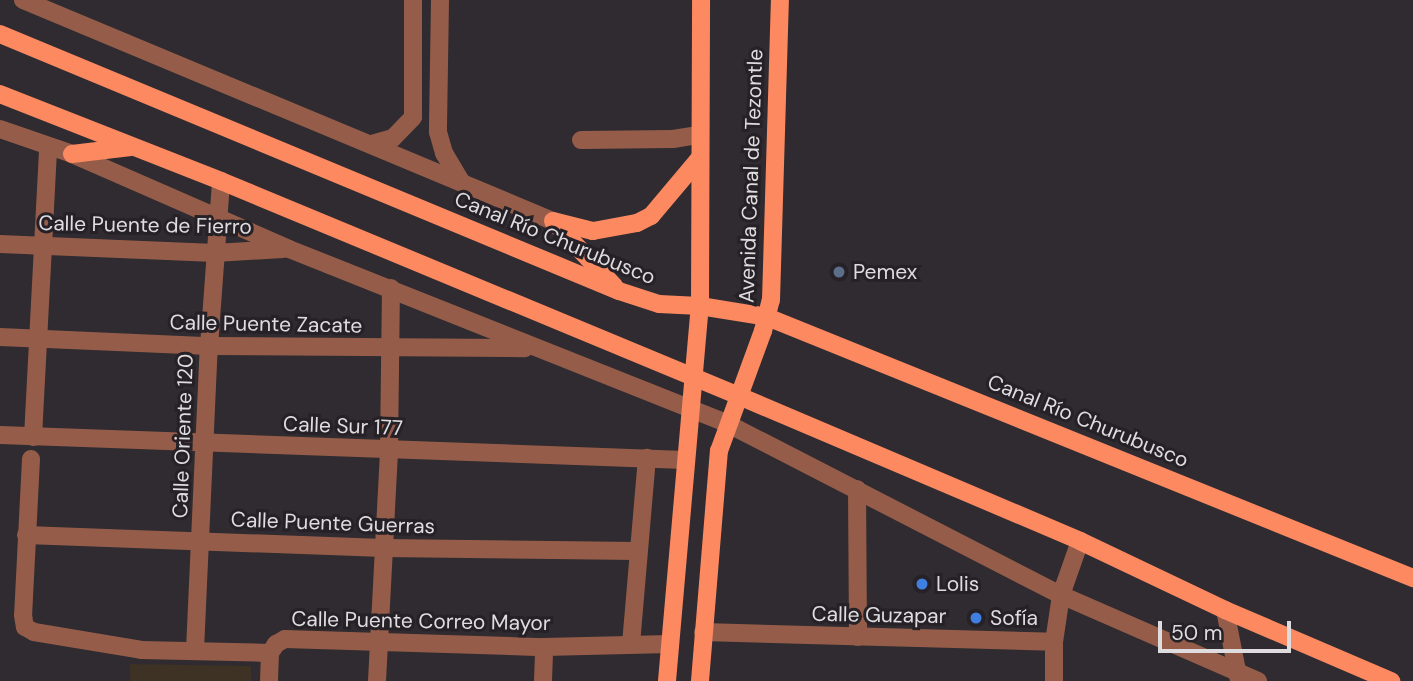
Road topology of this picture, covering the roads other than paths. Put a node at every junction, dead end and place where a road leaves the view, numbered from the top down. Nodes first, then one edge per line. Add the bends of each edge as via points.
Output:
1 (23, 0) edge
2 (413, 0) edge
3 (440, 0) edge
4 (701, 0) edge
5 (780, 0) edge
6 (0, 34) edge
7 (0, 94) edge
8 (0, 128) edge
9 (699, 135) junction
10 (25, 137) junction
11 (0, 138) edge
12 (581, 139) dead end
13 (372, 144) junction
14 (48, 147) junction
15 (134, 147) junction
16 (72, 154) junction
17 (699, 159) junction
18 (221, 181) junction
19 (461, 181) junction
20 (217, 218) junction
21 (552, 221) junction
22 (0, 244) edge
23 (42, 247) junction
24 (289, 249) junction
25 (215, 253) junction
26 (391, 288) junction
27 (618, 291) junction
28 (700, 306) junction
29 (767, 317) junction
30 (0, 337) edge
31 (37, 341) junction
32 (209, 346) junction
33 (532, 348) junction
34 (392, 349) junction
35 (693, 377) junction
36 (740, 396) junction
37 (690, 410) junction
38 (728, 424) junction
39 (0, 435) edge
40 (33, 438) junction
41 (205, 445) junction
42 (389, 450) junction
43 (647, 458) junction
44 (31, 459) dead end
45 (685, 460) junction
46 (857, 489) junction
47 (26, 535) junction
48 (1080, 541) junction
49 (202, 542) junction
50 (384, 548) junction
51 (638, 551) junction
52 (1413, 578) edge
53 (1060, 596) junction
54 (1225, 610) junction
55 (703, 632) junction
56 (858, 637) junction
57 (379, 641) junction
58 (1054, 642) junction
59 (631, 644) junction
60 (670, 644) junction
61 (544, 647) junction
62 (195, 650) junction
63 (270, 653) junction
64 (1239, 677) edge
65 (269, 681) edge
66 (377, 681) edge
67 (543, 681) edge
68 (667, 681) edge
69 (700, 681) edge
70 (1054, 681) edge
71 (1258, 681) edge
72 (1391, 681) edge

1 - 13 street, Canal Río Churubusco
2 - 13 street via 413,117 393,138
3 - 19 street via 438,132
4 - 9 main road
5 - 29 main road, Avenida Canal de Tezontle via 772,283
6 - 27 main road, Canal Río Churubusco
7 - 15 main road
8 - 10 street
9 - 12 street
9 - 17 main road
10 - 11 street
10 - 14 street
13 - 19 street, Canal Río Churubusco
14 - 16 street
14 - 23 street
15 - 16 main road
15 - 18 main road
16 - 20 street
17 - 21 main road via 651,216 637,223 593,231
17 - 28 main road
18 - 20 street, Calle Oriente 120
18 - 35 main road
19 - 21 street, Canal Río Churubusco
20 - 24 street
20 - 25 street, Calle Oriente 120
21 - 27 main road
22 - 23 street, Calle Puente de Fierro
23 - 25 street, Calle Puente de Fierro
23 - 31 street
24 - 25 street, Calle Puente de Fierro
24 - 26 street
25 - 32 street, Calle Oriente 120
26 - 33 street
26 - 34 street
27 - 28 main road, Canal Río Churubusco via 659,304
28 - 29 main road, Canal Río Churubusco
28 - 35 main road
29 - 36 main road, Avenida Canal de Tezontle
29 - 52 main road, Canal Río Churubusco
30 - 31 street, Calle Puente Zacate
31 - 32 street, Calle Puente Zacate
31 - 40 street
32 - 34 street, Calle Puente Zacate
32 - 41 street, Calle Oriente 120
33 - 34 street, Calle Puente Zacate
33 - 37 street
34 - 42 street
35 - 36 main road
35 - 37 main road
36 - 38 main road, Avenida Canal de Tezontle
36 - 48 main road
37 - 38 street
37 - 45 main road
38 - 46 street
38 - 55 main road, Avenida Canal de Tezontle via 719,451
39 - 40 street, Calle Sur 177
40 - 41 street, Calle Sur 177
41 - 42 street, Calle Sur 177
41 - 49 street, Calle Oriente 120
42 - 43 street, Calle Sur 177
42 - 50 street
43 - 45 street, Calle Sur 177
43 - 51 street
44 - 47 street
45 - 60 main road
46 - 53 street
46 - 56 street
47 - 49 street, Calle Puente Guerras
47 - 62 street, Calle Puente Correo Mayor via 25,627 141,650
48 - 53 street
48 - 54 main road
49 - 50 street, Calle Puente Guerras
49 - 62 street, Calle Oriente 120
50 - 51 street, Calle Puente Guerras
50 - 57 street
51 - 59 street
53 - 58 street
53 - 64 street
54 - 64 street
54 - 72 main road
55 - 56 street, Calle Guzapar
55 - 69 main road, Avenida Canal de Tezontle
56 - 58 street, Calle Guzapar
57 - 61 street, Calle Puente Correo Mayor
57 - 63 street, Calle Puente Correo Mayor via 285,639
57 - 66 street
58 - 70 street
59 - 60 street, Calle Puente Correo Mayor
59 - 61 street, Calle Puente Correo Mayor
60 - 68 main road
61 - 67 street
62 - 63 street, Calle Puente Correo Mayor
63 - 65 street
64 - 71 street

